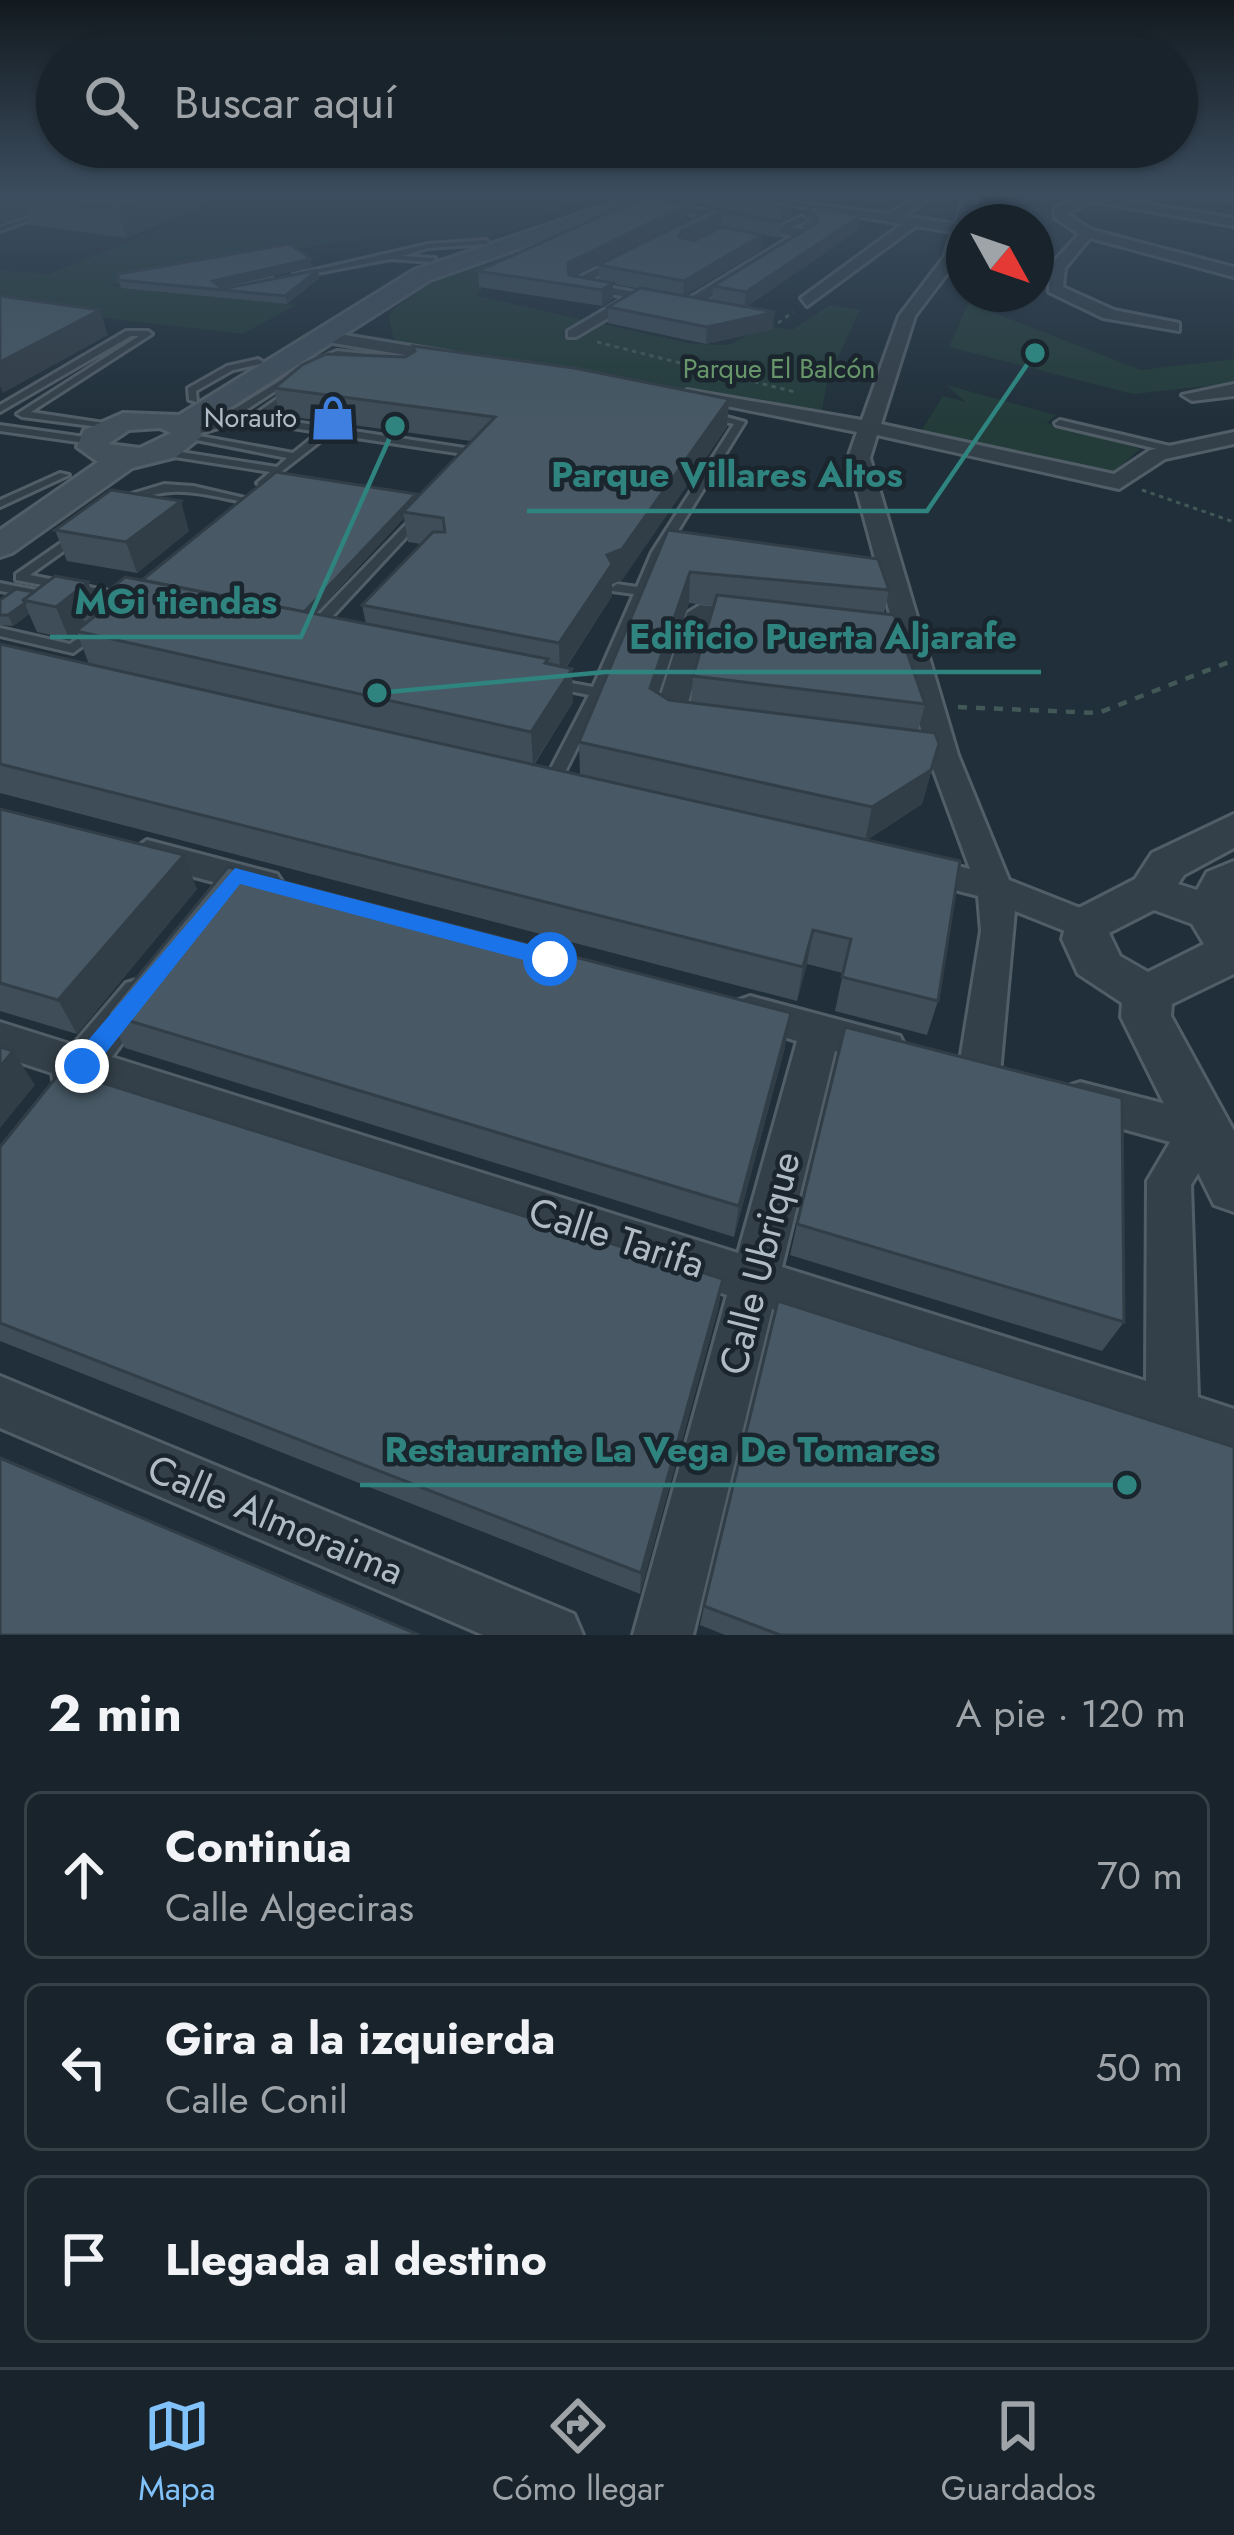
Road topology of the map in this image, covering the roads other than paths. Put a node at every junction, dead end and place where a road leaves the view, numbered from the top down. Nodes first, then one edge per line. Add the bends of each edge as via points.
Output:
1 (329, 269) edge
2 (417, 269) edge
3 (438, 269) edge
4 (602, 269) edge
5 (748, 269) edge
6 (849, 269) edge
7 (942, 269) edge
8 (1057, 269) edge
9 (223, 291) edge
10 (637, 296) junction
11 (807, 301) dead end
12 (689, 306) junction
13 (711, 310) edge
14 (1173, 327) dead end
15 (115, 328) dead end
16 (136, 331) junction
17 (572, 334) road end
18 (322, 337) junction
19 (472, 366) joint
20 (308, 367) junction
21 (386, 373) edge
22 (305, 382) edge
23 (1234, 391) edge
24 (1192, 395) dead end
25 (668, 400) joint
26 (37, 404) junction
27 (0, 410) edge
28 (22, 414) junction
29 (44, 417) junction
30 (254, 419) junction
31 (219, 422) junction
32 (1060, 422) dead end
33 (0, 428) edge
34 (866, 430) junction
35 (327, 431) junction
36 (150, 436) junction
37 (1234, 438) edge
38 (1166, 448) junction
39 (296, 457) junction
40 (278, 470) junction
41 (459, 474) edge
42 (64, 475) junction
43 (243, 499) junction
44 (0, 504) edge
45 (426, 510) edge
46 (112, 511) edge
47 (227, 512) edge
48 (0, 517) edge
49 (97, 522) edge
50 (0, 546) edge
51 (390, 548) junction
52 (408, 550) edge
53 (658, 552) junction
54 (677, 555) edge
55 (0, 559) edge
56 (617, 588) dead end
57 (8, 589) edge
58 (641, 591) junction
59 (127, 598) edge
60 (104, 622) edge
61 (33, 623) edge
62 (792, 623) edge
63 (286, 630) edge
64 (0, 632) edge
65 (309, 634) junction
66 (329, 638) edge
67 (9, 645) edge
68 (89, 677) edge
69 (536, 680) edge
70 (598, 692) junction
71 (714, 726) edge
72 (550, 786) edge
73 (1234, 829) edge
74 (107, 842) edge
75 (886, 861) edge
76 (235, 875) junction
77 (995, 888) junction
78 (1151, 891) junction
79 (303, 893) edge
80 (207, 910) edge
81 (1226, 920) edge
82 (1085, 925) junction
83 (165, 962) edge
84 (1148, 993) junction
85 (707, 1000) edge
86 (820, 1030) junction
87 (0, 1040) edge
88 (82, 1066) junction
89 (1012, 1082) junction
90 (41, 1116) edge
91 (1202, 1131) junction
92 (1234, 1186) edge
93 (754, 1281) junction
94 (0, 1402) edge
95 (1172, 1415) junction
96 (1234, 1435) edge
97 (553, 1635) edge
98 (664, 1635) edge

1 - 9 lane
2 - 36 main road
3 - 18 main road
4 - 10 street via 574,284
5 - 12 street
6 - 11 street
7 - 34 street via 907,316
8 - 14 street via 1055,289 1109,314
10 - 12 street
10 - 17 street
12 - 13 street
15 - 16 lane
16 - 26 lane via 148,334
16 - 27 lane
18 - 19 street
18 - 36 main road
19 - 20 lane via 337,354
20 - 21 lane
20 - 31 lane
22 - 30 lane
23 - 24 street
25 - 34 street
25 - 53 lane via 740,422
26 - 28 lane
26 - 29 lane
27 - 28 lane
28 - 29 lane
28 - 33 lane
29 - 36 lane
30 - 31 lane
30 - 35 lane
31 - 36 lane
32 - 38 lane
33 - 36 lane
34 - 38 street via 1119,482
34 - 77 street via 859,458 880,582 928,706 931,753
35 - 39 lane
35 - 41 lane via 478,453
36 - 39 lane
36 - 40 lane
36 - 42 main road
36 - 50 main road
36 - 55 lane
37 - 38 street
39 - 40 lane
40 - 43 lane
42 - 44 lane
42 - 48 main road
43 - 46 lane via 167,485 143,489
43 - 47 lane
45 - 51 lane
49 - 57 lane
51 - 52 lane
51 - 65 lane
53 - 54 lane
53 - 58 lane
56 - 58 lane
57 - 59 lane
58 - 70 lane
60 - 67 lane via 73,649
61 - 67 lane
62 - 71 street via 700,613 668,720
63 - 65 lane
64 - 67 lane
65 - 66 lane
67 - 68 street
69 - 70 lane
70 - 72 lane
73 - 78 street via 1168,864
74 - 76 street
75 - 77 street
76 - 79 street
76 - 80 street
77 - 82 street
77 - 89 street
78 - 81 street
78 - 82 street
81 - 84 street via 1215,964
82 - 84 street via 1085,951 1102,970
83 - 88 street
84 - 91 street via 1146,1017
85 - 86 street
86 - 89 street
86 - 93 street, Calle Ubrique
87 - 88 street, Calle Tarifa
88 - 90 street
88 - 93 street, Calle Tarifa
89 - 91 street
91 - 92 street
91 - 95 street via 1169,1181
93 - 95 street, Calle Tarifa
93 - 98 street, Calle Ubrique
94 - 97 street, Calle Almoraima
95 - 96 street, Calle Tarifa

